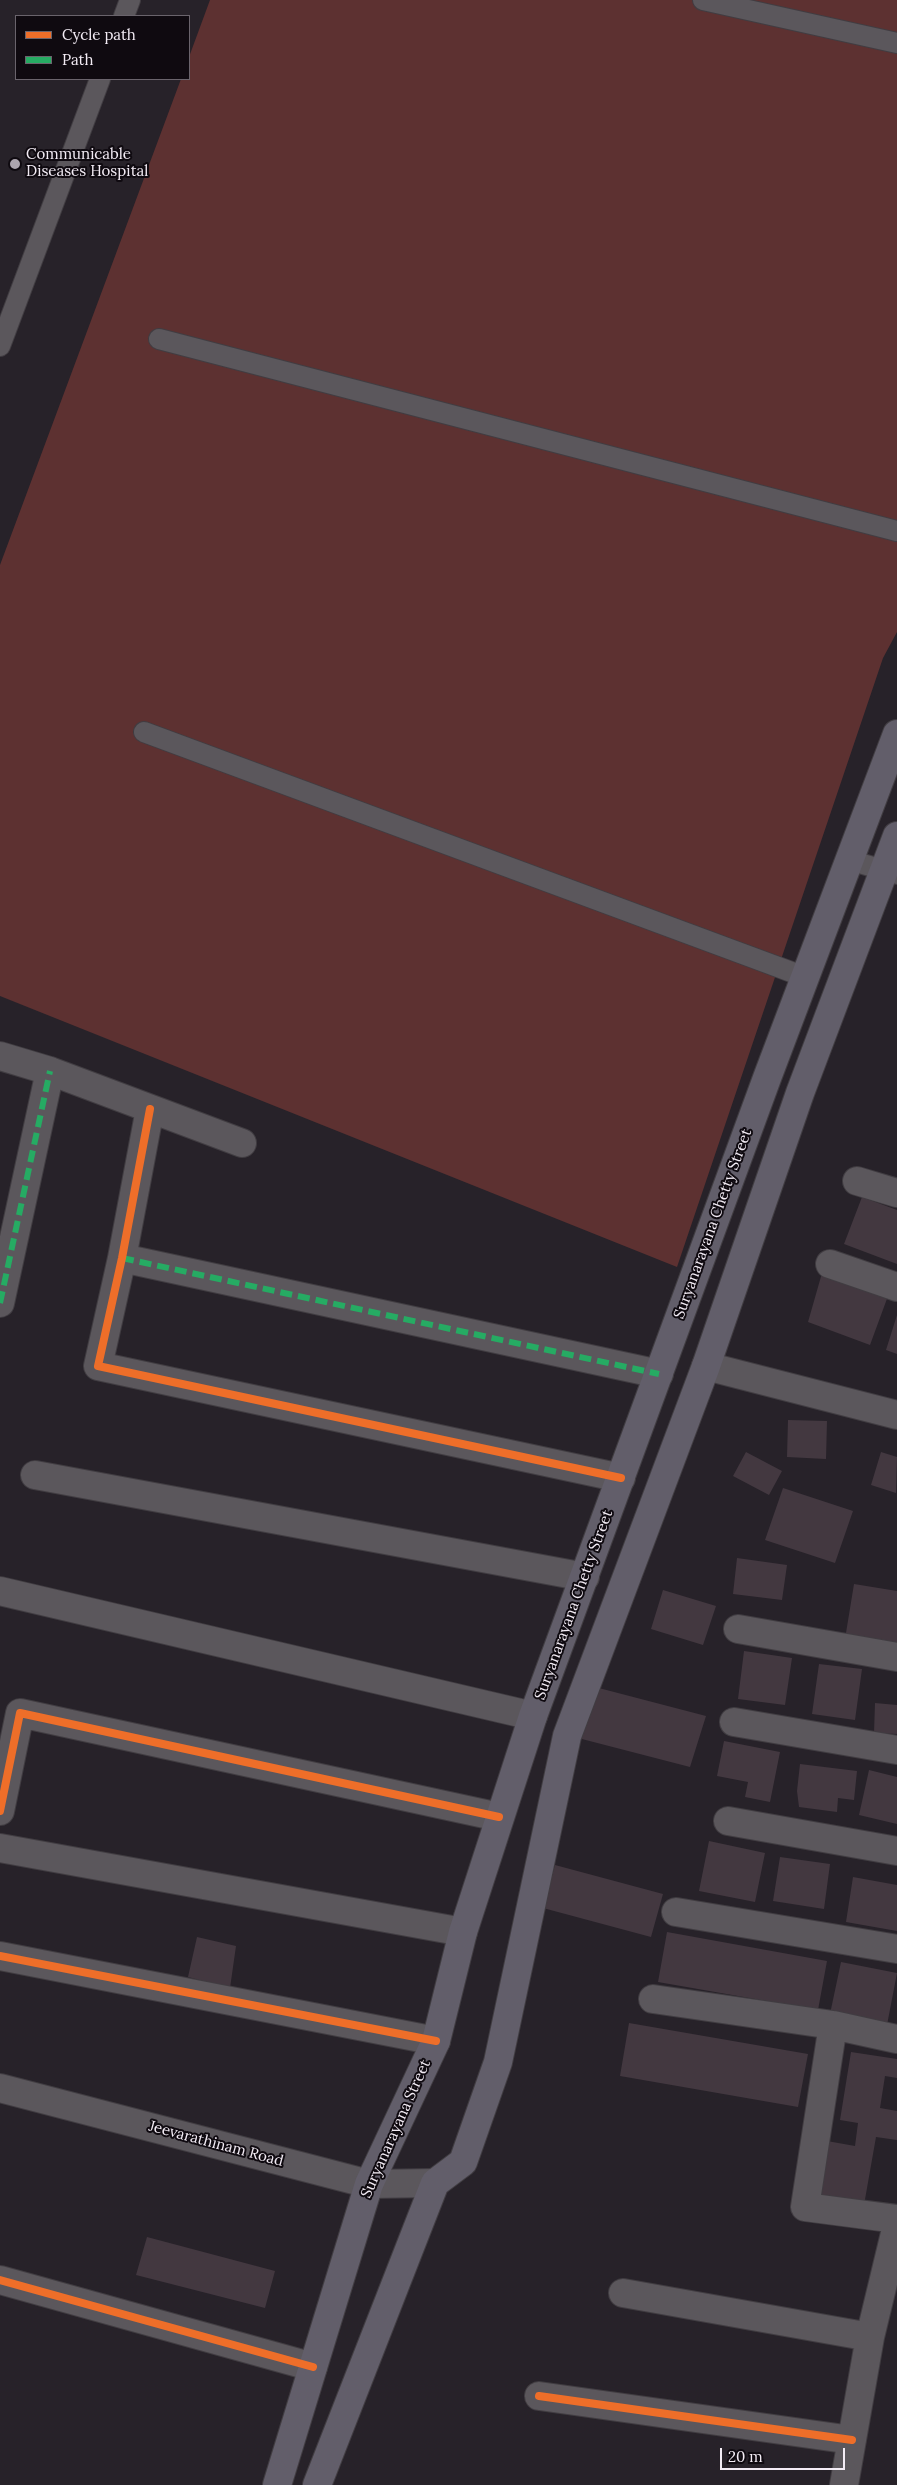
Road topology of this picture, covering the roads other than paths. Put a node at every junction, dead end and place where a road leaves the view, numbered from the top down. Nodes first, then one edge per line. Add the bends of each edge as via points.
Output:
1 (130, 0) edge
2 (702, 0) edge
3 (124, 15) edge
4 (897, 42) edge
5 (100, 80) edge
6 (159, 339) dead end
7 (0, 346) edge
8 (897, 531) edge
9 (144, 732) dead end
10 (897, 734) edge
11 (897, 836) edge
12 (849, 860) junction
13 (890, 872) edge
14 (805, 977) junction
15 (0, 1056) edge
16 (50, 1071) junction
17 (150, 1109) junction
18 (242, 1143) dead end
19 (857, 1182) dead end
20 (897, 1193) edge
21 (122, 1258) junction
22 (830, 1264) dead end
23 (897, 1286) edge
24 (0, 1303) edge
25 (706, 1366) junction
26 (659, 1374) junction
27 (897, 1415) edge
28 (35, 1475) dead end
29 (620, 1478) junction
30 (584, 1577) junction
31 (0, 1591) edge
32 (738, 1629) dead end
33 (897, 1657) edge
34 (534, 1716) junction
35 (734, 1722) dead end
36 (897, 1750) edge
37 (0, 1810) edge
38 (499, 1817) junction
39 (728, 1821) dead end
40 (0, 1848) edge
41 (897, 1851) edge
42 (676, 1912) dead end
43 (463, 1932) junction
44 (897, 1949) edge
45 (0, 1956) edge
46 (653, 1999) dead end
47 (833, 2025) junction
48 (897, 2039) edge
49 (436, 2041) junction
50 (0, 2088) edge
51 (434, 2183) junction
52 (369, 2184) junction
53 (897, 2219) edge
54 (897, 2225) edge
55 (0, 2280) edge
56 (623, 2294) dead end
57 (870, 2337) junction
58 (313, 2367) junction
59 (540, 2396) dead end
60 (852, 2440) junction
61 (277, 2485) edge
62 (317, 2485) edge
63 (844, 2485) edge

1 - 3 lane
2 - 4 lane
5 - 7 lane
6 - 8 lane
9 - 14 lane
10 - 12 main road, Suryanarayana Chetty Street
11 - 13 main road
12 - 13 lane
12 - 14 main road, Suryanarayana Chetty Street
13 - 25 main road via 800,1093
14 - 26 main road, Suryanarayana Chetty Street
15 - 16 street
16 - 17 street
16 - 24 street
17 - 18 street
17 - 21 street
19 - 20 street
21 - 26 street
21 - 29 street via 98,1366
22 - 23 street
25 - 27 street
25 - 51 main road via 566,1736 498,2062 463,2162
26 - 29 main road, Suryanarayana Chetty Street
28 - 30 street
29 - 30 main road, Suryanarayana Chetty Street
30 - 34 main road, Suryanarayana Chetty Street
31 - 34 street
32 - 33 street
34 - 38 main road, Suryanarayana Street
35 - 36 street
37 - 38 street via 20,1714
38 - 43 main road, Suryanarayana Street
39 - 41 street
40 - 43 street
42 - 44 street
43 - 49 main road, Suryanarayana Street
45 - 49 street
46 - 47 street
47 - 48 street
47 - 53 street via 804,2207
49 - 52 main road, Suryanarayana Street
50 - 52 street, Jeevarathinam Road
51 - 52 street, Jeevarathinam Road
51 - 62 main road
52 - 58 main road, Suryanarayana Street
54 - 57 street
55 - 58 street
56 - 57 street
57 - 60 street
58 - 61 main road, Suryanarayana Street
59 - 60 street
60 - 63 street

